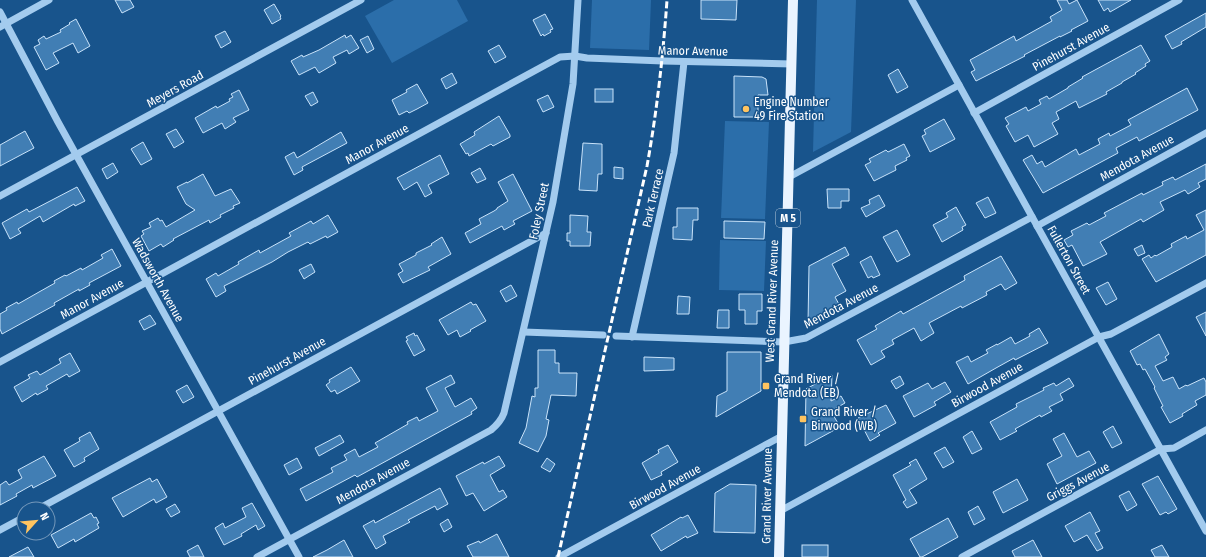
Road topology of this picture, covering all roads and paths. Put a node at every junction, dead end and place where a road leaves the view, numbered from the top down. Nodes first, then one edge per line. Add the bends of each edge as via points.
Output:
1 (49, 0) edge
2 (361, 0) edge
3 (578, 0) edge
4 (793, 0) edge
5 (912, 0) edge
6 (1179, 0) edge
7 (350, 3) edge
8 (0, 12) edge
9 (3, 25) edge
10 (575, 56) junction
11 (684, 62) junction
12 (792, 64) junction
13 (959, 85) junction
14 (974, 113) junction
15 (1206, 133) edge
16 (76, 155) junction
17 (789, 177) junction
18 (0, 196) edge
19 (1032, 216) junction
20 (1037, 226) junction
21 (546, 233) junction
22 (147, 282) junction
23 (1206, 283) edge
24 (524, 332) junction
25 (603, 335) dead end
26 (616, 336) dead end
27 (632, 337) junction
28 (1099, 337) junction
29 (784, 342) junction
30 (0, 362) edge
31 (218, 411) junction
32 (499, 423) joint
33 (1206, 430) edge
34 (782, 436) junction
35 (1161, 449) junction
36 (53, 501) edge
37 (780, 510) junction
38 (16, 521) edge
39 (0, 530) edge
40 (1206, 531) edge
41 (289, 539) junction
42 (256, 557) edge
43 (299, 557) edge
44 (559, 557) edge
45 (779, 557) edge
46 (962, 557) edge

1 - 9 street
2 - 7 street, Meyers Road
3 - 10 street, Foley Street
4 - 12 main road, West Grand River Avenue / M 5
5 - 13 street, Fullerton Street
6 - 14 street, Pinehurst Avenue
7 - 16 street, Meyers Road
8 - 9 street, Wadsworth Avenue
9 - 16 street, Wadsworth Avenue
10 - 11 street, Manor Avenue
10 - 21 street, Foley Street via 573,84
10 - 22 street, Manor Avenue via 560,57
11 - 12 street, Manor Avenue
11 - 27 street, Park Terrace via 674,153
12 - 17 main road, West Grand River Avenue / M 5
13 - 14 street, Fullerton Street
13 - 17 street
14 - 19 street, Fullerton Street
15 - 20 street, Mendota Avenue
16 - 18 street, Meyers Road
16 - 22 street, Wadsworth Avenue
17 - 29 main road, West Grand River Avenue / M 5
19 - 20 street, Fullerton Street
19 - 29 street, Mendota Avenue via 806,338
20 - 28 street, Fullerton Street
21 - 24 street, Foley Street
21 - 31 street, Pinehurst Avenue
22 - 30 street, Manor Avenue
22 - 31 street, Wadsworth Avenue
23 - 28 street, Birwood Avenue via 1111,334
24 - 25 street
24 - 32 street, Foley Street via 504,413
26 - 27 street, Mendota Avenue
27 - 29 street, Mendota Avenue
28 - 35 street, Fullerton Street
28 - 37 street, Birwood Avenue
29 - 34 main road, West Grand River Avenue / M 5
31 - 36 street, Pinehurst Avenue
31 - 41 street, Wadsworth Avenue
32 - 41 street, Mendota Avenue via 491,430
33 - 35 street, Griggs Avenue via 1174,448
34 - 37 main road, Grand River Avenue / M 5
34 - 44 street, Birwood Avenue
35 - 40 street, Fullerton Street
35 - 46 street, Griggs Avenue
37 - 45 main road, Grand River Avenue / M 5
38 - 39 street
41 - 42 street, Mendota Avenue
41 - 43 street, Wadsworth Avenue

